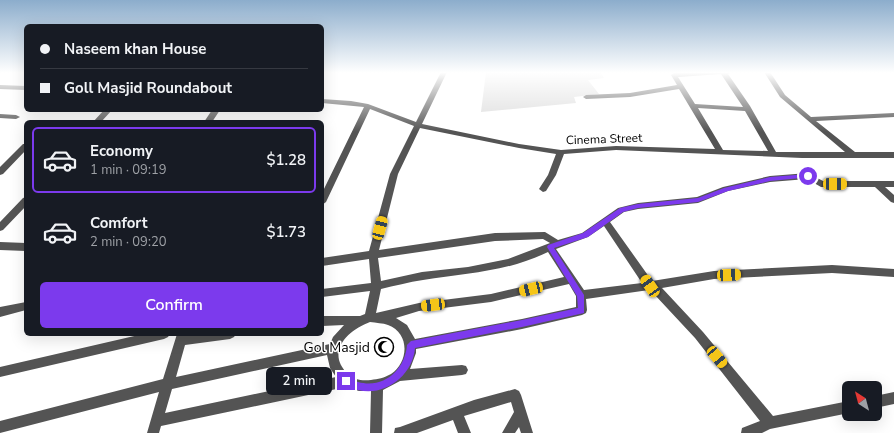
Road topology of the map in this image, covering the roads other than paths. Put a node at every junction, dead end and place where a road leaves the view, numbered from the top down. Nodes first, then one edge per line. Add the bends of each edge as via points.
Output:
1 (434, 92) edge
2 (647, 92) edge
3 (684, 92) edge
4 (736, 92) edge
5 (780, 92) edge
6 (586, 97) dead end
7 (324, 101) edge
8 (368, 106) junction
9 (694, 106) junction
10 (747, 109) junction
11 (106, 112) edge
12 (894, 115) edge
13 (1, 117) edge
14 (16, 118) dead end
15 (809, 119) junction
16 (99, 120) edge
17 (417, 125) junction
18 (24, 148) edge
19 (561, 152) junction
20 (722, 152) junction
21 (774, 154) junction
22 (853, 155) junction
23 (894, 155) edge
24 (0, 172) edge
25 (877, 184) junction
26 (894, 184) edge
27 (543, 189) dead end
28 (324, 198) edge
29 (894, 200) edge
30 (24, 202) edge
31 (605, 221) junction
32 (0, 228) edge
33 (0, 246) edge
34 (553, 246) junction
35 (24, 247) edge
36 (373, 254) junction
37 (324, 262) edge
38 (894, 273) edge
39 (570, 280) junction
40 (376, 286) junction
41 (650, 286) junction
42 (324, 293) edge
43 (580, 295) junction
44 (24, 306) edge
45 (0, 312) edge
46 (376, 317) junction
47 (359, 320) junction
48 (324, 322) edge
49 (155, 336) edge
50 (198, 336) edge
51 (182, 337) edge
52 (411, 345) junction
53 (334, 348) junction
54 (462, 370) dead end
55 (0, 372) edge
56 (397, 376) junction
57 (346, 381) junction
58 (168, 384) junction
59 (377, 386) junction
60 (894, 398) edge
61 (882, 401) edge
62 (842, 408) edge
63 (521, 412) junction
64 (456, 413) junction
65 (156, 421) junction
66 (770, 422) junction
67 (0, 427) edge
68 (152, 433) edge
69 (376, 433) edge
70 (400, 433) edge
71 (465, 433) edge
72 (508, 433) edge
73 (527, 433) edge
74 (747, 433) edge

1 - 17 street
2 - 6 street
3 - 9 street
4 - 10 street
5 - 15 street
7 - 8 street, Cinema Street
8 - 17 street, Cinema Street
8 - 28 street
9 - 10 street
9 - 20 street
10 - 21 street
11 - 16 street
12 - 15 street
13 - 14 street
15 - 22 street
17 - 19 street, Cinema Street
17 - 36 street via 394,174
18 - 24 street
19 - 20 street, Cinema Street via 616,148
19 - 27 street
20 - 21 street, Cinema Street
21 - 22 street, Cinema Street
22 - 23 street, Cinema Street
25 - 26 street
25 - 29 street
25 - 31 street via 820,184 808,176 770,179 698,200 620,210
30 - 32 street
31 - 34 street via 585,235
31 - 41 street
33 - 35 street
34 - 36 street via 545,235 496,237
34 - 39 street
34 - 40 street via 508,263
36 - 37 street
36 - 40 street
38 - 41 street via 824,269 714,276
39 - 43 street
39 - 46 street via 491,298 419,307
40 - 42 street
40 - 46 street
41 - 43 street
41 - 66 street via 658,291 699,335
43 - 52 street via 582,310
44 - 45 street
46 - 47 street
46 - 52 street via 393,320 402,326
47 - 48 street
47 - 53 street via 339,337
49 - 55 street
50 - 51 street
51 - 58 street
52 - 56 street via 406,367
53 - 57 street via 338,372
53 - 58 street
54 - 56 street
56 - 59 street
57 - 59 street via 358,386
57 - 65 street
58 - 65 street
58 - 67 street
59 - 69 street
60 - 61 street
62 - 66 street
63 - 64 street via 515,395
63 - 72 street
63 - 73 street
64 - 70 street
64 - 71 street
65 - 68 street
66 - 74 street

